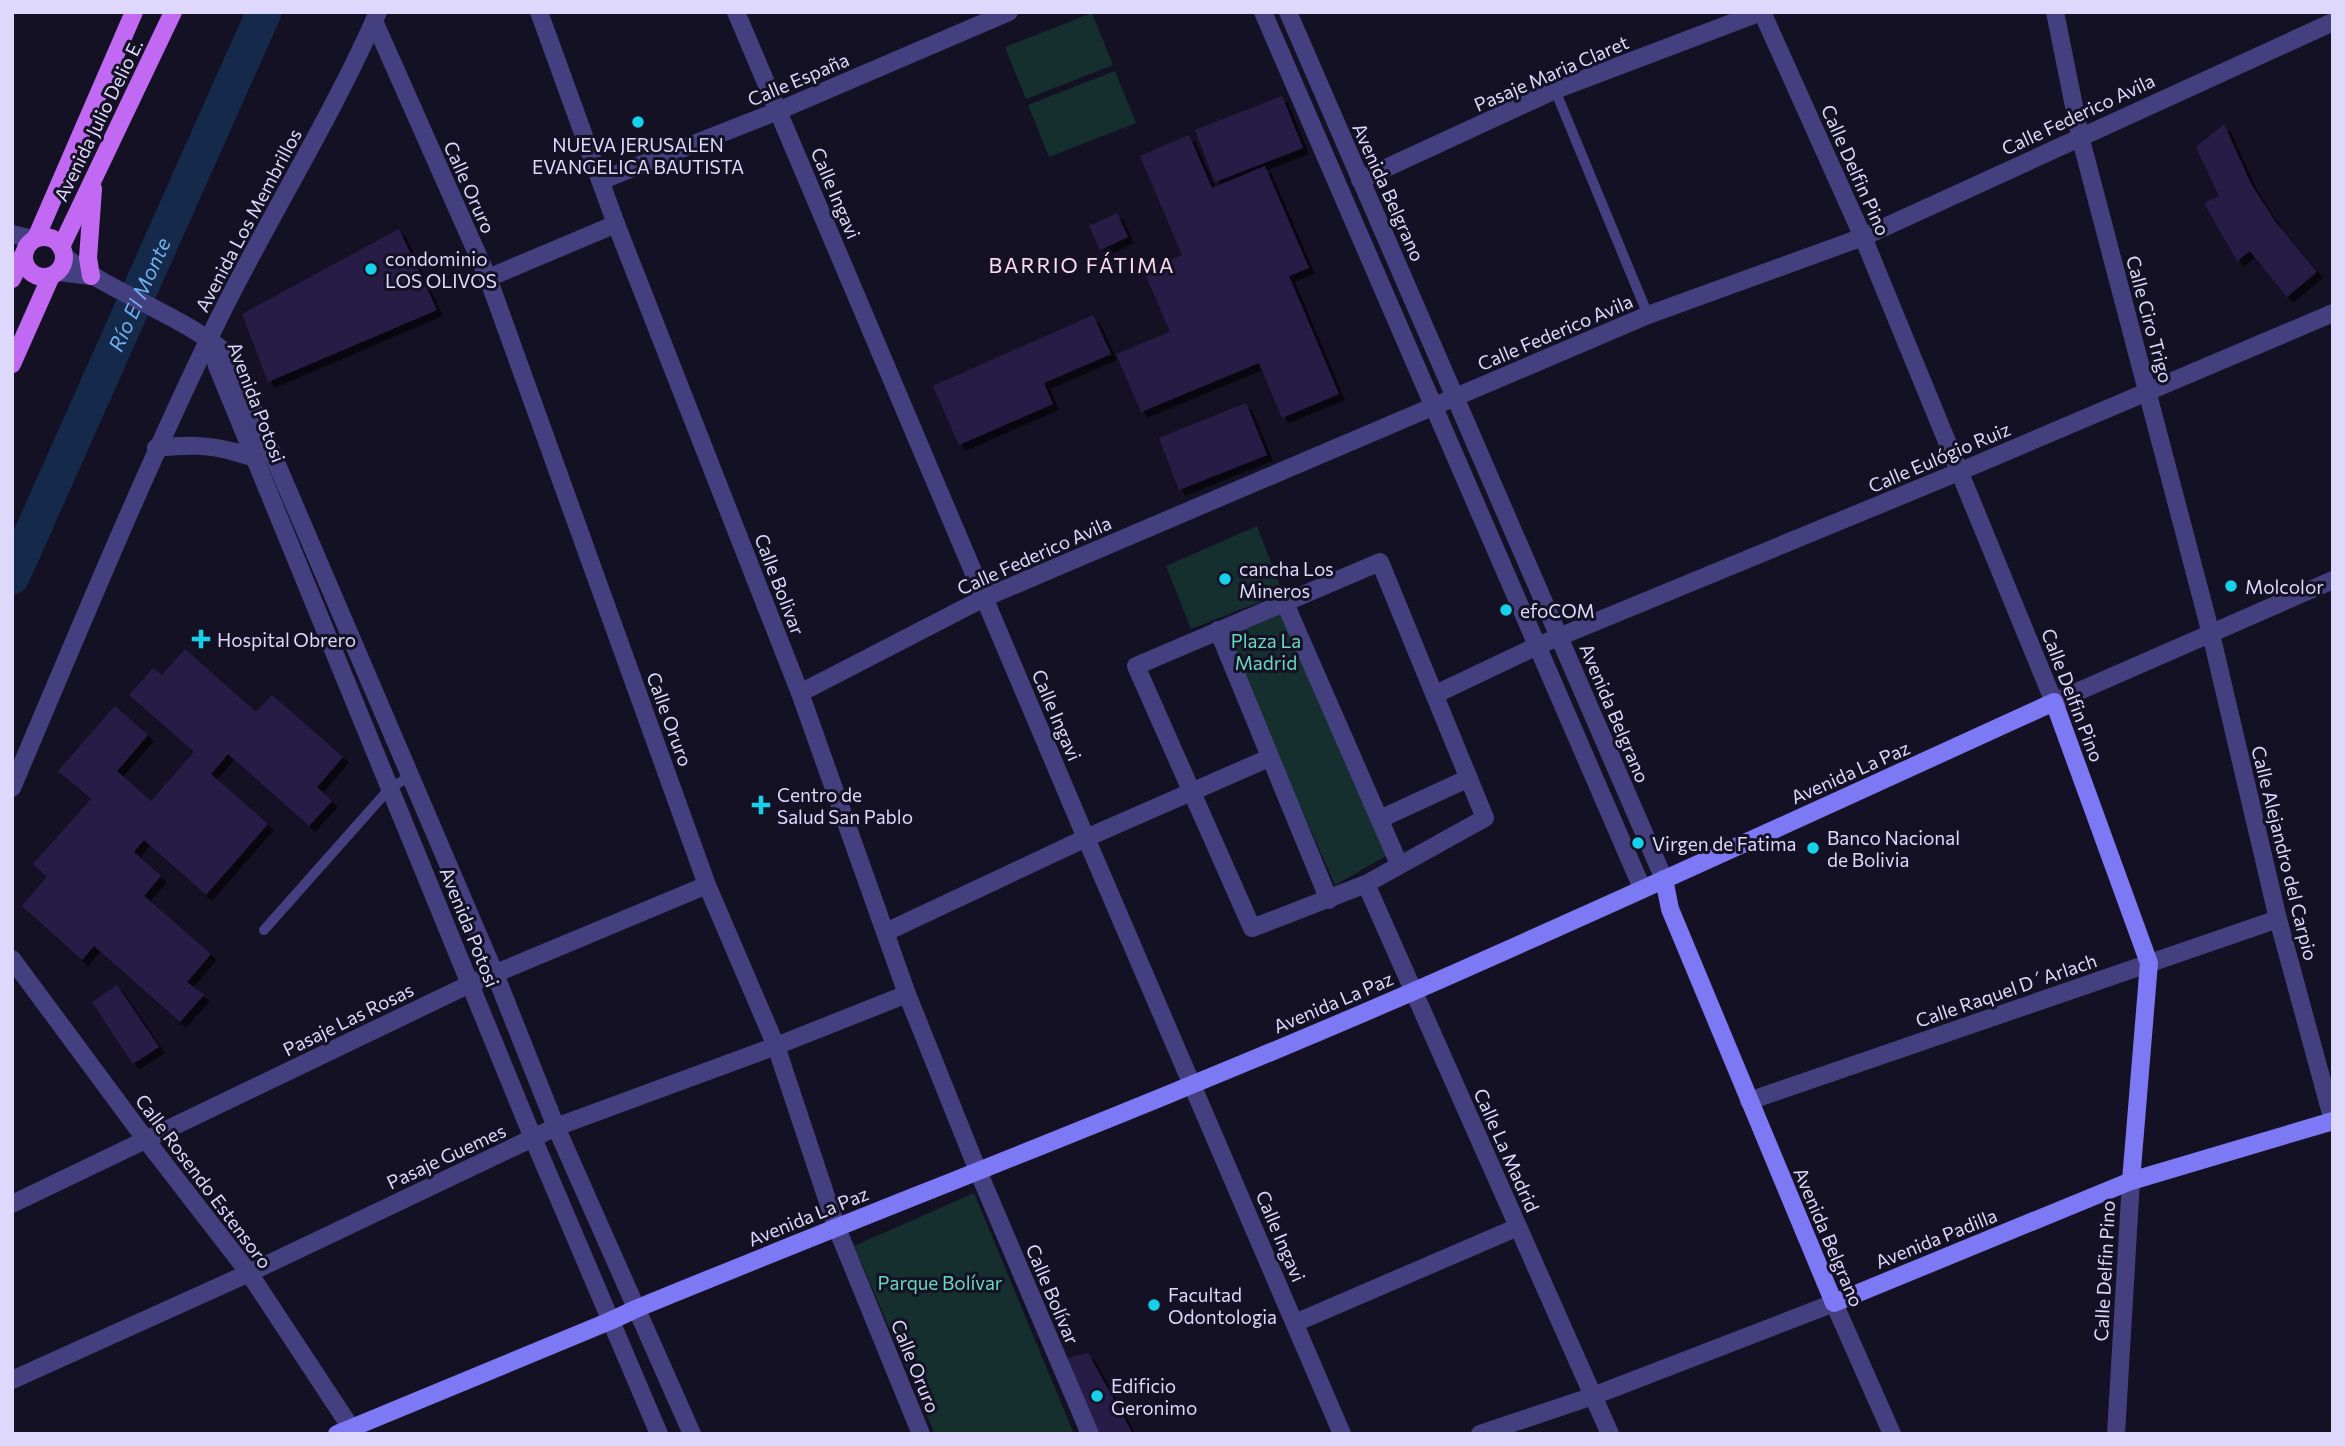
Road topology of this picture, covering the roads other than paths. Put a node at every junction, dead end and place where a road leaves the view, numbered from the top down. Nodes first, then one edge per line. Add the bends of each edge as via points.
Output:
1 (134, 12) edge
2 (539, 12) edge
3 (736, 12) edge
4 (1264, 12) edge
5 (1288, 12) edge
6 (1762, 12) edge
7 (2055, 12) edge
8 (170, 13) edge
9 (1005, 13) edge
10 (376, 16) edge
11 (2333, 22) edge
12 (1555, 90) junction
13 (778, 111) junction
14 (2080, 136) junction
15 (602, 180) junction
16 (1360, 180) junction
17 (92, 182) junction
18 (616, 224) junction
19 (12, 234) edge
20 (1863, 237) junction
21 (26, 245) edge
22 (59, 263) junction
23 (93, 277) junction
24 (488, 278) junction
25 (12, 279) edge
26 (2333, 313) edge
27 (1648, 315) junction
28 (210, 339) junction
29 (12, 364) edge
30 (2147, 392) junction
31 (1457, 397) junction
32 (1435, 408) junction
33 (156, 448) junction
34 (264, 455) junction
35 (1961, 471) junction
36 (2333, 580) edge
37 (984, 598) junction
38 (1284, 601) junction
39 (1218, 630) junction
40 (2211, 634) junction
41 (1560, 637) junction
42 (1537, 646) junction
43 (800, 693) junction
44 (1436, 694) junction
45 (2054, 702) junction
46 (1269, 758) junction
47 (411, 776) junction
48 (1469, 778) junction
49 (12, 788) edge
50 (390, 788) junction
51 (1192, 791) junction
52 (1380, 819) junction
53 (1086, 838) junction
54 (1399, 864) junction
55 (1664, 879) junction
56 (1366, 884) junction
57 (708, 885) junction
58 (1642, 888) junction
59 (1329, 900) junction
60 (2278, 919) junction
61 (264, 930) dead end
62 (887, 932) junction
63 (12, 960) edge
64 (2149, 963) junction
65 (495, 974) junction
66 (470, 984) junction
67 (1412, 992) junction
68 (907, 994) junction
69 (776, 1046) junction
70 (1193, 1084) junction
71 (1749, 1101) junction
72 (2333, 1121) edge
73 (556, 1127) junction
74 (533, 1138) junction
75 (146, 1140) junction
76 (978, 1171) junction
77 (2131, 1181) junction
78 (12, 1204) edge
79 (836, 1226) junction
80 (1518, 1227) junction
81 (249, 1273) junction
82 (1834, 1303) junction
83 (638, 1308) junction
84 (610, 1321) junction
85 (1295, 1323) junction
86 (12, 1380) edge
87 (1593, 1396) junction
88 (348, 1432) edge
89 (659, 1434) edge
90 (692, 1434) edge
91 (921, 1434) edge
92 (1090, 1434) edge
93 (1342, 1434) edge
94 (1480, 1434) edge
95 (1610, 1434) edge
96 (1892, 1434) edge
97 (2116, 1434) edge

1 - 21 main road, Avenida Julio Delio E.
2 - 15 street, Calle Bolivar
3 - 13 street, Calle Ingavi
4 - 32 street
5 - 16 street, Avenida Belgrano
6 - 12 street, Pasaje Maria Claret
6 - 20 street, Calle Delfin Pino
7 - 14 street, Calle Ciro Trigo
8 - 17 main road, Avenida Julio Delio E.
9 - 13 street, Calle España
10 - 24 street, Calle Oruro
10 - 28 street, Avenida Los Membrillos
11 - 14 street, Calle Federico Avila
12 - 16 street, Pasaje Maria Claret
12 - 27 lane
13 - 15 street, Calle España
13 - 37 street, Calle Ingavi
14 - 20 street, Calle Federico Avila
14 - 30 street, Calle Ciro Trigo
15 - 18 street, Calle Bolivar
16 - 31 street, Avenida Belgrano
17 - 22 main road, Avenida Julio Delio E.
17 - 23 main road via 88,258
18 - 24 street
18 - 43 street, Calle Bolivar
19 - 21 street
20 - 27 street, Calle Federico Avila
20 - 35 street, Calle Delfin Pino
21 - 22 main road via 50,237
21 - 22 main road via 26,267 31,273 37,276
21 - 25 main road, Avenida Julio Delio E.
22 - 23 street
22 - 29 main road, Avenida Julio Delio E.
23 - 28 street
24 - 57 street, Calle Oruro
26 - 30 street, Calle Eulógio Ruiz
27 - 31 street, Calle Federico Avila
28 - 33 street, Avenida Los Membrillos
28 - 34 street, Avenida Potosi via 217,366
30 - 35 street, Calle Eulógio Ruiz
30 - 40 street, Calle Ciro Trigo
31 - 32 street, Calle Federico Avila
31 - 41 street, Avenida Belgrano
32 - 37 street, Calle Federico Avila
32 - 42 street
33 - 34 street via 188,444
33 - 49 street, Avenida Los Membrillos
34 - 47 street, Avenida Potosi
34 - 50 street, Avenida Potosi
35 - 41 street, Calle Eulógio Ruiz
35 - 45 street, Calle Delfin Pino
36 - 40 street, Avenida La Paz
37 - 43 street, Calle Federico Avila
37 - 53 street, Calle Ingavi
38 - 39 street
38 - 44 street via 1380,562
38 - 52 street
39 - 46 street
39 - 51 street via 1136,666
40 - 45 street, Avenida La Paz
40 - 60 street, Calle Alejandro del Carpio
41 - 42 street, Calle Eulógio Ruiz
41 - 55 street, Avenida Belgrano
42 - 44 street
42 - 58 street
43 - 62 street, Calle Bolivar
44 - 48 street
45 - 55 main road, Avenida La Paz
45 - 64 main road, Calle Delfin Pino
46 - 51 street
46 - 59 street
47 - 50 lane
47 - 65 street, Avenida Potosi
48 - 52 street
48 - 54 street via 1485,817
50 - 61 lane
50 - 66 street, Avenida Potosi
51 - 53 street
51 - 59 street via 1252,928
52 - 54 street
53 - 62 street
53 - 70 street, Calle Ingavi
54 - 56 street
55 - 58 main road, Avenida La Paz
55 - 71 main road, Avenida Belgrano via 1670,909
56 - 59 street
56 - 67 street, Calle La Madrid
57 - 65 street, Pasaje Las Rosas
57 - 69 street, Calle Oruro
58 - 67 main road, Avenida La Paz
60 - 64 street, Calle Raquel D´Arlach
60 - 72 street, Calle Alejandro del Carpio
62 - 68 street, Calle Bolivar
63 - 75 street, Calle Rosendo Estensoro
64 - 71 street, Calle Raquel D´Arlach
64 - 77 main road, Calle Delfin Pino
65 - 66 street, Pasaje Las Rosas
65 - 73 street, Avenida Potosi
66 - 74 street, Avenida Potosi
66 - 75 street, Pasaje Las Rosas
67 - 70 main road, Avenida La Paz
67 - 80 street, Calle La Madrid
68 - 69 street, Pasaje Guemes
68 - 76 street, Calle Bolivar
69 - 73 street, Pasaje Guemes
69 - 79 street, Calle Oruro
70 - 76 main road, Avenida La Paz
70 - 85 street, Calle Ingavi
71 - 82 main road, Avenida Belgrano
72 - 77 main road, Avenida Padilla
73 - 74 street, Pasaje Guemes
73 - 83 street, Avenida Potosi
74 - 81 street, Pasaje Guemes
74 - 84 street, Avenida Potosi
75 - 78 street, Pasaje Las Rosas
75 - 81 street, Calle Rosendo Estensoro
76 - 79 main road, Avenida La Paz
76 - 92 street, Calle Bolívar
77 - 82 main road, Avenida Padilla
77 - 97 street, Calle Delfin Pino
79 - 83 main road, Avenida La Paz
79 - 91 street, Calle Oruro
80 - 85 street
80 - 87 street, Calle La Madrid
81 - 86 street, Pasaje Guemes
81 - 88 street, Calle Rosendo Estensoro
82 - 87 street, Avenida Padilla
82 - 96 street, Avenida Belgrano
83 - 84 main road, Avenida La Paz
83 - 90 street, Avenida Potosi
84 - 88 main road, Avenida La Paz
84 - 89 street, Avenida Potosi
85 - 93 street, Calle Ingavi
87 - 94 street, Avenida Padilla
87 - 95 street, Calle La Madrid

